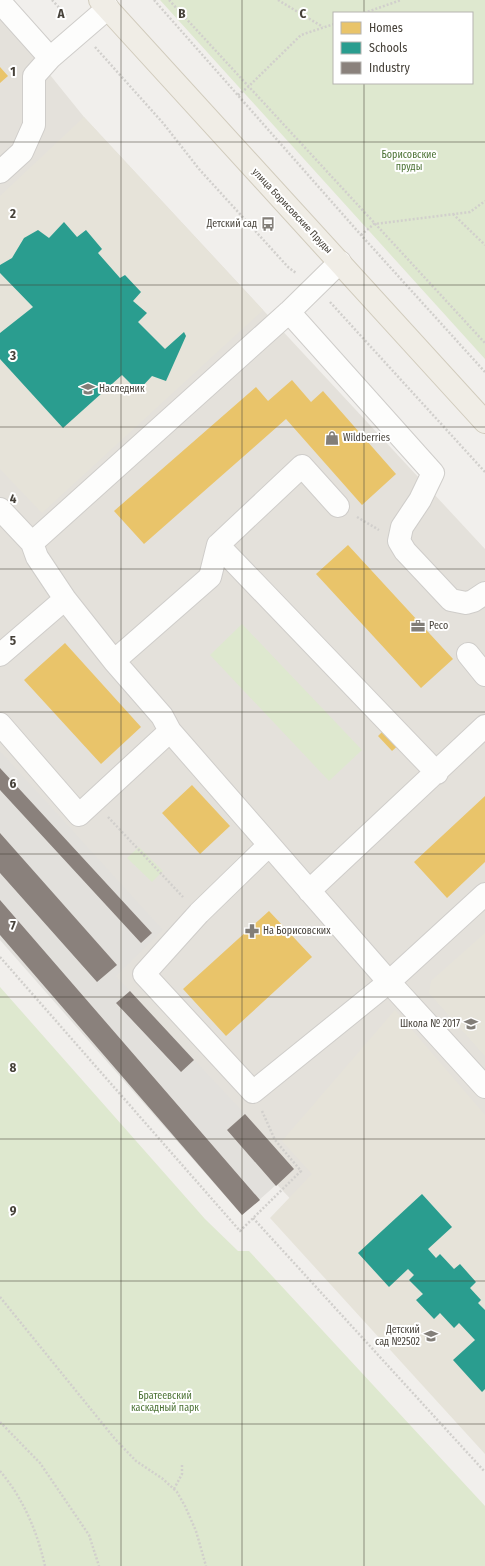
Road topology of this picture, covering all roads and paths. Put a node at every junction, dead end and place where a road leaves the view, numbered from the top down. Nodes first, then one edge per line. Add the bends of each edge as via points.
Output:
1 (52, 0) edge
2 (154, 0) edge
3 (169, 0) edge
4 (278, 0) edge
5 (401, 0) edge
6 (0, 2) edge
7 (104, 4) edge
8 (367, 12) edge
9 (333, 24) edge
10 (323, 28) junction
11 (81, 31) junction
12 (50, 58) junction
13 (248, 87) junction
14 (238, 95) junction
15 (0, 172) edge
16 (485, 201) edge
17 (453, 214) junction
18 (374, 224) junction
19 (361, 235) junction
20 (485, 245) edge
21 (340, 262) junction
22 (315, 286) junction
23 (289, 312) junction
24 (485, 343) edge
25 (485, 372) edge
26 (485, 422) edge
27 (485, 472) edge
28 (338, 506) joint
29 (0, 509) edge
30 (399, 541) junction
31 (32, 543) junction
32 (218, 545) junction
33 (485, 593) edge
34 (65, 599) junction
35 (468, 654) dead end
36 (0, 655) edge
37 (114, 660) junction
38 (485, 674) edge
39 (0, 724) edge
40 (485, 726) edge
41 (170, 731) junction
42 (436, 773) junction
43 (93, 801) junction
44 (269, 845) junction
45 (310, 891) junction
46 (485, 894) edge
47 (199, 913) junction
48 (0, 957) edge
49 (389, 982) junction
50 (485, 1087) edge
51 (253, 1092) junction
52 (253, 1218) junction
53 (0, 1297) edge
54 (0, 1422) edge
55 (182, 1465) dead end
56 (0, 1471) edge
57 (485, 1472) edge
58 (174, 1489) junction
59 (44, 1566) edge
60 (99, 1566) edge
61 (206, 1566) edge

1 - 11 path
2 - 14 path
3 - 13 path
4 - 10 path
5 - 8 path
6 - 12 lane
7 - 11 lane
7 - 21 main road, улица Борисовские Пруды
9 - 10 path
10 - 13 path via 301,35
11 - 12 lane
11 - 22 path via 288,267
12 - 15 lane via 34,76 34,125 22,152
13 - 14 path
13 - 18 path
14 - 19 path
16 - 17 path via 470,212
17 - 18 path
17 - 20 path
18 - 19 path
18 - 24 path
19 - 25 path
21 - 22 lane
21 - 26 main road, улица Борисовские Пруды
22 - 23 lane
22 - 27 path
23 - 30 lane via 433,473 420,500 402,527
23 - 31 lane
28 - 30 path
28 - 32 lane via 302,466
29 - 31 lane
30 - 33 lane via 405,551 451,600 466,603
31 - 34 lane via 37,557
32 - 37 lane via 210,577
32 - 42 lane
34 - 36 lane
34 - 37 lane
35 - 38 lane
37 - 41 lane via 162,716
39 - 43 lane via 79,815
40 - 42 lane
41 - 43 lane
41 - 44 lane
42 - 45 lane
43 - 47 path
44 - 45 lane
44 - 47 lane
45 - 49 lane
46 - 49 lane
47 - 51 lane via 144,974
48 - 52 path via 240,1231
49 - 50 lane
49 - 51 lane
51 - 52 path via 275,1140 301,1171
52 - 57 path
53 - 58 path via 115,1439 136,1461
54 - 60 path via 40,1463 89,1535
55 - 58 path via 182,1474
56 - 59 path via 13,1487 31,1522 41,1548
58 - 61 path via 196,1531

